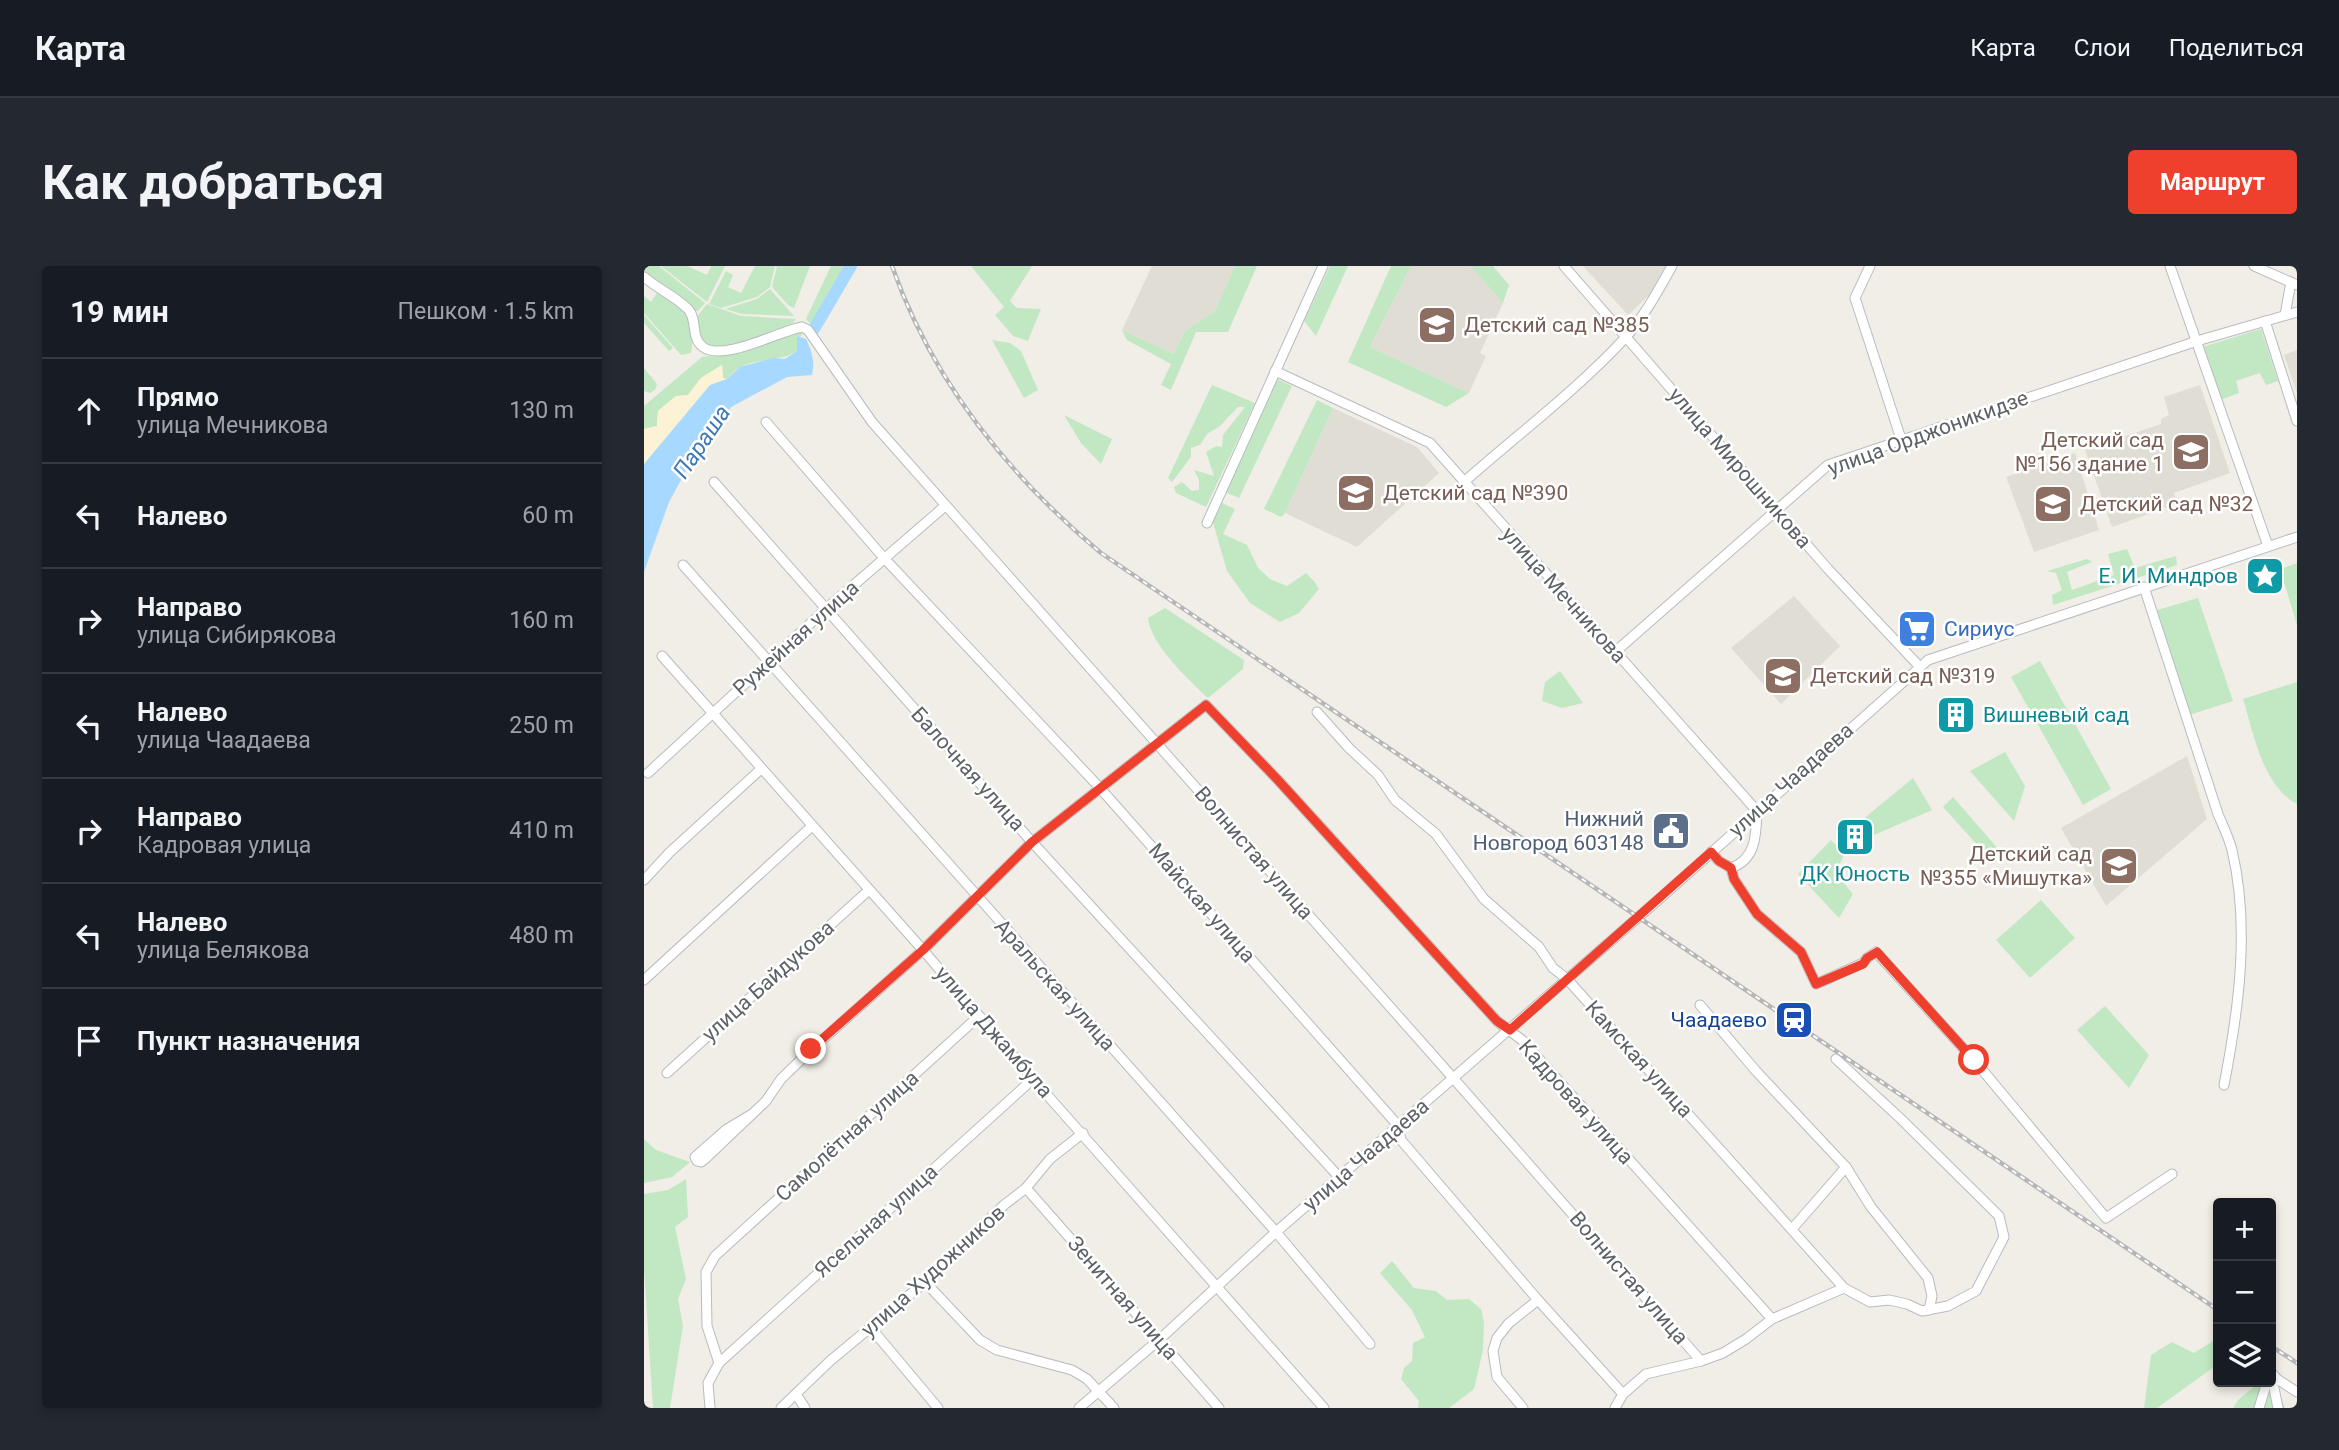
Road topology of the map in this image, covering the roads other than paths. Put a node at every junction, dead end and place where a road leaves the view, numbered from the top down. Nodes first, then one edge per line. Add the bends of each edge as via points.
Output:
1 (1324, 266) edge
2 (1564, 266) edge
3 (1672, 266) edge
4 (1870, 266) edge
5 (2170, 266) edge
6 (2254, 266) edge
7 (644, 277) edge
8 (2294, 283) edge
9 (2297, 312) edge
10 (2285, 315) junction
11 (2265, 321) junction
12 (1625, 338) junction
13 (2197, 341) junction
14 (1275, 371) junction
15 (2297, 421) edge
16 (766, 422) dead end
17 (1901, 439) junction
18 (714, 482) dead end
19 (1464, 482) junction
20 (946, 506) junction
21 (1777, 509) junction
22 (1207, 523) dead end
23 (2297, 537) edge
24 (2268, 546) junction
25 (884, 558) junction
26 (683, 565) dead end
27 (2144, 587) junction
28 (826, 609) junction
29 (1615, 652) junction
30 (662, 656) dead end
31 (769, 662) junction
32 (1919, 666) junction
33 (1317, 712) dead end
34 (713, 713) junction
35 (1158, 744) junction
36 (761, 769) junction
37 (648, 773) dead end
38 (1100, 788) junction
39 (1757, 811) junction
40 (812, 826) junction
41 (1032, 842) junction
42 (1711, 852) junction
43 (1731, 868) junction
44 (644, 880) edge
45 (869, 890) junction
46 (976, 897) junction
47 (923, 950) junction
48 (1567, 979) junction
49 (644, 980) edge
50 (1700, 1005) dead end
51 (979, 1016) junction
52 (1510, 1030) junction
53 (1836, 1059) dead end
54 (667, 1073) dead end
55 (1033, 1079) junction
56 (1454, 1079) junction
57 (2224, 1085) dead end
58 (752, 1114) junction
59 (1398, 1126) junction
60 (1083, 1133) junction
61 (1846, 1167) junction
62 (2172, 1174) dead end
63 (1339, 1177) junction
64 (1026, 1188) junction
65 (1792, 1229) junction
66 (1276, 1233) junction
67 (925, 1282) junction
68 (1219, 1287) junction
69 (1844, 1288) junction
70 (1538, 1300) junction
71 (1929, 1310) junction
72 (1772, 1319) junction
73 (871, 1328) junction
74 (1160, 1339) junction
75 (1370, 1344) dead end
76 (1700, 1361) junction
77 (719, 1363) junction
78 (2276, 1378) edge
79 (2265, 1387) edge
80 (2274, 1387) edge
81 (1100, 1391) junction
82 (2297, 1392) edge
83 (796, 1394) junction
84 (1623, 1394) junction
85 (2277, 1405) edge
86 (710, 1408) edge
87 (781, 1408) edge
88 (805, 1408) edge
89 (938, 1408) edge
90 (1079, 1408) edge
91 (1114, 1408) edge
92 (1219, 1408) edge
93 (1324, 1408) edge
94 (1522, 1408) edge
95 (1615, 1408) edge
96 (2259, 1408) edge

1 - 14 street
2 - 12 street, улица Мирошникова
3 - 12 street
4 - 17 street via 1855,298
5 - 13 street
6 - 8 street
7 - 20 street, Волнистая улица via 689,309 697,339 709,349 738,348 802,327 816,339 872,422
8 - 10 street
9 - 10 street, улица Орджоникидзе
10 - 11 street, улица Орджоникидзе
11 - 13 street, улица Орджоникидзе
11 - 15 street
12 - 19 street
12 - 21 street, улица Мирошникова
13 - 17 street, улица Орджоникидзе
13 - 24 street
14 - 19 street, улица Мечникова via 1430,443
14 - 22 street
16 - 25 street, Майская улица
17 - 21 street, улица Орджоникидзе via 1828,465
18 - 28 street, Балочная улица
19 - 29 street, улица Мечникова
20 - 25 street, Ружейная улица
20 - 35 street, Волнистая улица
21 - 29 street, улица Орджоникидзе
21 - 32 street, улица Мирошникова
23 - 24 street, улица Чаадаева
24 - 27 street, улица Чаадаева
25 - 28 street, Ружейная улица
25 - 38 street, Майская улица
26 - 31 street, Аральская улица
27 - 32 street, улица Чаадаева via 1932,657
27 - 57 street via 2231,846 2238,882 2242,939
28 - 31 street, Ружейная улица
28 - 41 street, Балочная улица
29 - 39 street, улица Мечникова
30 - 34 street, улица Джамбула
31 - 34 street, Ружейная улица
31 - 46 street, Аральская улица
32 - 39 street, улица Чаадаева
33 - 48 street, Камская улица via 1378,775 1395,800 1436,834 1484,899 1539,947
34 - 36 street, улица Джамбула
34 - 37 street, Ружейная улица
35 - 38 street
35 - 52 street, Кадровая улица via 1206,705
35 - 56 street, Волнистая улица
36 - 40 street, улица Джамбула
36 - 44 street
38 - 41 street
38 - 59 street, Майская улица
39 - 42 street, улица Чаадаева
39 - 43 street via 1752,850
40 - 45 street, улица Джамбула
40 - 49 street
41 - 46 street
41 - 63 street, Балочная улица
42 - 43 street
42 - 48 street, улица Чаадаева
43 - 62 street via 1757,914 1801,952 1816,984 1863,964 1877,952 2106,1218
45 - 47 street, улица Джамбула
45 - 54 street, улица Байдукова
46 - 47 street
46 - 66 street, Аральская улица
47 - 51 street, улица Джамбула
47 - 58 street via 811,1049
48 - 52 street, улица Чаадаева
48 - 65 street, Камская улица
50 - 61 street
51 - 55 street, улица Джамбула
51 - 77 street, Самолётная улица via 715,1256 706,1272 707,1326
52 - 56 street, улица Чаадаева
52 - 72 street, Кадровая улица
53 - 71 street via 1999,1216 2004,1237 1976,1291
55 - 60 street, улица Джамбула
55 - 77 street, Ясельная улица
56 - 59 street, улица Чаадаева
56 - 76 street, Волнистая улица
58 - 58 street via 705,1159 697,1161 695,1157 707,1144
59 - 63 street, улица Чаадаева
59 - 70 street, Майская улица via 1401,1140
60 - 64 street, улица Художников via 1051,1159
60 - 68 street, улица Джамбула
61 - 65 street
61 - 71 street via 1871,1207 1928,1278
63 - 66 street, улица Чаадаева
64 - 67 street, улица Художников
64 - 74 street, Зенитная улица
65 - 69 street, Камская улица
66 - 68 street, улица Чаадаева
66 - 75 street, Аральская улица
67 - 73 street, улица Художников
67 - 81 street via 980,1340 997,1350 1072,1370
68 - 74 street, улица Чаадаева
68 - 93 street, улица Джамбула
69 - 71 street via 1870,1302 1889,1300
69 - 72 street
70 - 84 street, Майская улица
70 - 94 street via 1509,1323 1493,1351 1497,1377
72 - 76 street via 1723,1353
73 - 83 street, улица Художников
73 - 89 street
74 - 81 street, улица Чаадаева
74 - 92 street, Зенитная улица
76 - 84 street via 1646,1374
77 - 86 street via 708,1382
78 - 82 street
79 - 96 street
80 - 85 street
81 - 90 street, улица Чаадаева
81 - 91 street
83 - 87 street, улица Художников
83 - 88 street
84 - 95 street

